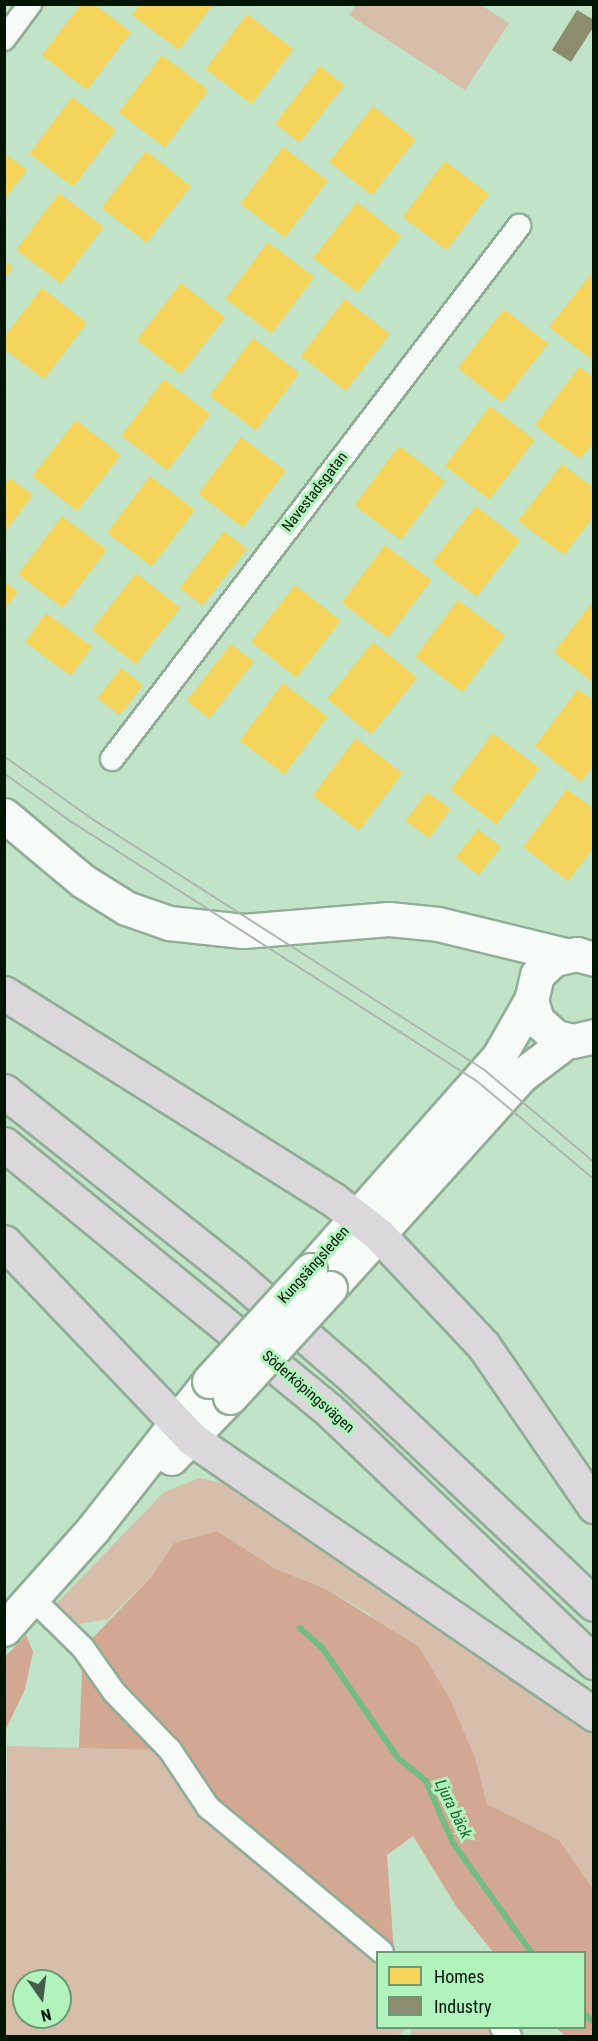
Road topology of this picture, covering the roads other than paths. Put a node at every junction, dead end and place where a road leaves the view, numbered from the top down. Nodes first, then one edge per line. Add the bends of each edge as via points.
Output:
1 (30, 4) edge
2 (4, 39) edge
3 (519, 226) dead end
4 (112, 759) dead end
5 (4, 815) edge
6 (479, 934) junction
7 (582, 953) edge
8 (4, 993) edge
9 (531, 996) junction
10 (585, 1041) edge
11 (4, 1091) edge
12 (4, 1144) edge
13 (367, 1226) junction
14 (4, 1242) edge
15 (182, 1430) junction
16 (594, 1506) edge
17 (32, 1598) junction
18 (594, 1604) edge
19 (4, 1629) edge
20 (594, 1662) edge
21 (594, 1714) edge
22 (380, 1951) edge

1 - 2 street
3 - 4 street, Navestadsgatan
5 - 6 main road via 83,881 126,908 169,923 243,931 389,919
6 - 7 main road
6 - 9 main road via 514,966
7 - 9 main road, Kungsängsleden via 545,965
8 - 13 highway
9 - 10 main road via 545,1030
9 - 13 main road, Kungsängsleden via 499,1056
10 - 13 main road, Kungsängsleden via 522,1075
11 - 18 highway via 355,1379
12 - 20 highway, Söderköpingsvägen via 329,1410
13 - 15 main road, Kungsängsleden, bridge
13 - 16 highway via 483,1345
14 - 15 highway
15 - 17 main road, Kungsängsleden
15 - 21 highway
17 - 19 main road, Kungsängsleden
17 - 22 street via 170,1750 208,1807

